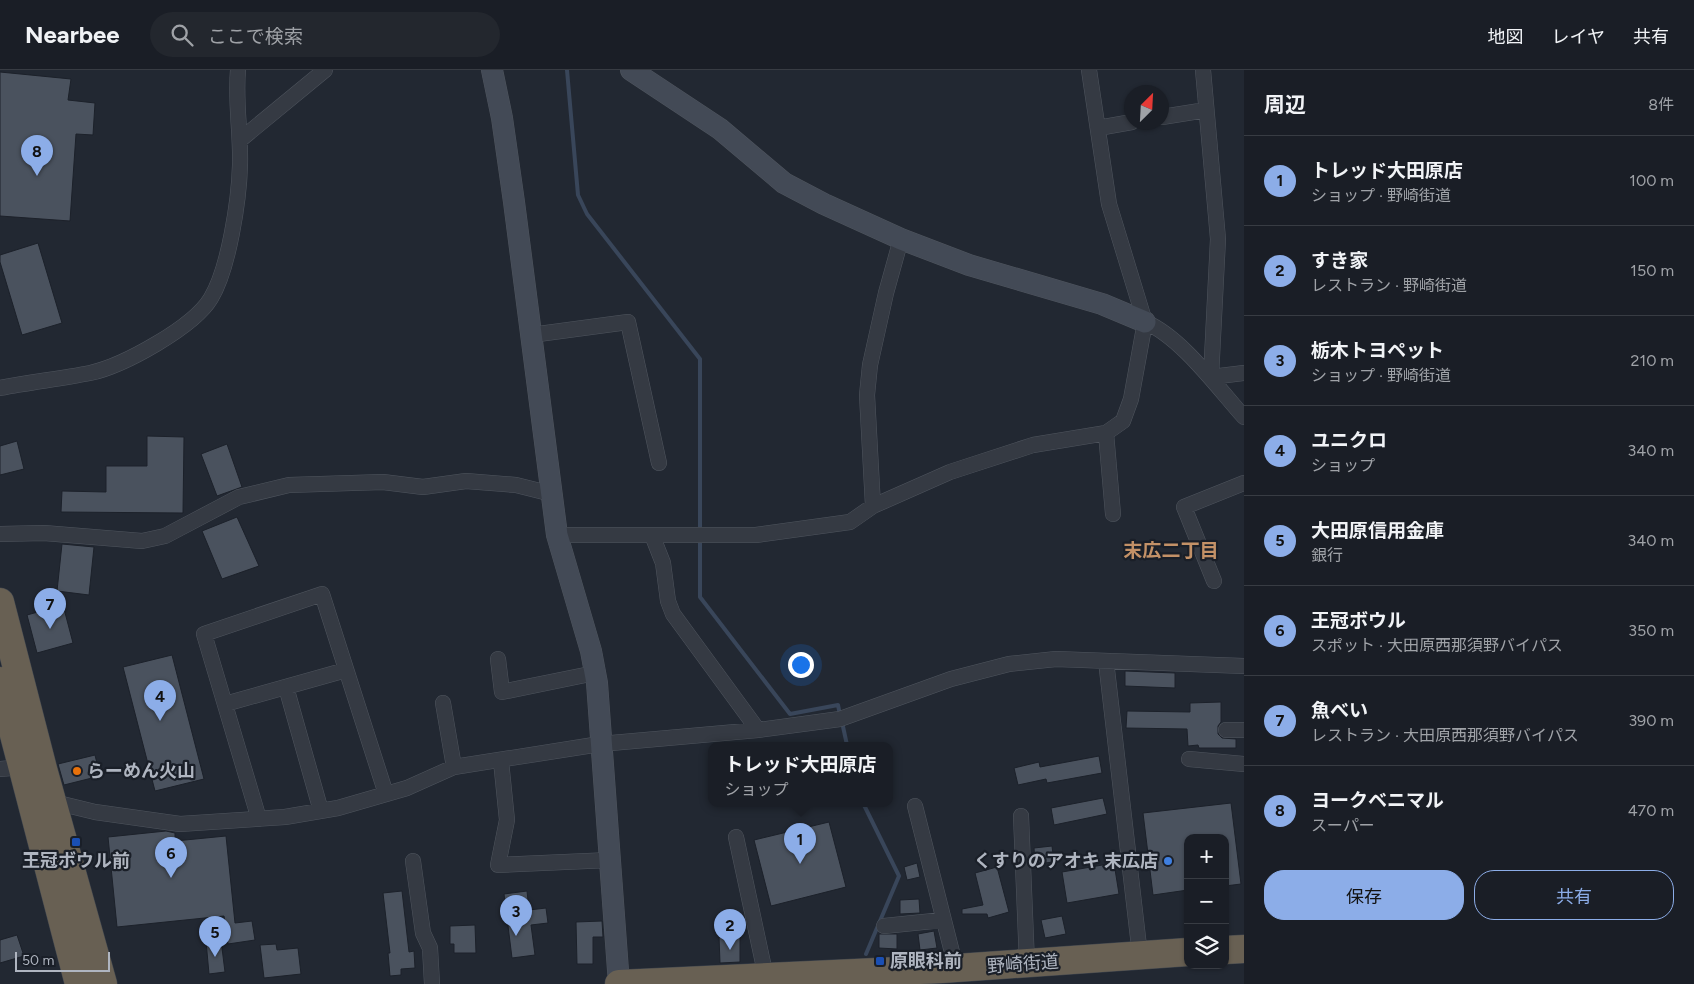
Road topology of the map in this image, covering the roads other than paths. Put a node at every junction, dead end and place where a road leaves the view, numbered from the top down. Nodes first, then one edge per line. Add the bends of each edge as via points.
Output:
1 (238, 70) edge
2 (325, 70) edge
3 (492, 70) edge
4 (631, 70) edge
5 (1090, 70) edge
6 (1203, 70) edge
7 (1206, 110) junction
8 (1169, 116) edge
9 (1124, 123) edge
10 (1098, 128) junction
11 (240, 140) junction
12 (901, 239) junction
13 (1145, 322) junction
14 (531, 335) junction
15 (1244, 373) edge
16 (1211, 377) junction
17 (0, 388) edge
18 (1244, 417) edge
19 (1106, 433) junction
20 (659, 463) dead end
21 (1244, 483) edge
22 (552, 494) junction
23 (873, 506) junction
24 (1113, 514) dead end
25 (0, 534) edge
26 (557, 535) junction
27 (652, 536) junction
28 (1214, 581) dead end
29 (0, 602) edge
30 (498, 659) dead end
31 (1106, 661) junction
32 (1244, 666) edge
33 (346, 670) junction
34 (595, 673) junction
35 (0, 681) edge
36 (286, 687) junction
37 (225, 704) junction
38 (443, 704) dead end
39 (758, 730) junction
40 (1226, 730) dead end
41 (1244, 730) edge
42 (600, 744) junction
43 (1189, 759) dead end
44 (501, 761) junction
45 (1244, 764) edge
46 (454, 767) junction
47 (11, 768) edge
48 (386, 794) junction
49 (54, 802) junction
50 (915, 806) dead end
51 (321, 811) junction
52 (1021, 816) dead end
53 (259, 819) junction
54 (736, 837) dead end
55 (413, 860) dead end
56 (610, 860) junction
57 (942, 920) junction
58 (884, 926) dead end
59 (1244, 949) edge
60 (1229, 950) edge
61 (1184, 952) edge
62 (1140, 955) junction
63 (1027, 963) junction
64 (948, 974) edge
65 (857, 978) edge
66 (758, 980) edge
67 (79, 984) edge
68 (103, 984) edge
69 (432, 984) edge
70 (619, 984) edge

1 - 11 street
2 - 11 street
3 - 14 street via 502,118
4 - 12 street via 720,129 784,183
5 - 10 street
6 - 7 street
7 - 8 street
7 - 16 street via 1218,239
9 - 10 street
10 - 13 street via 1109,204
11 - 17 street via 235,211 225,260 212,297 203,310 125,362 92,373
12 - 13 street via 969,265 1102,304
12 - 23 street via 870,365 867,395
13 - 16 street via 1159,328
13 - 19 street via 1131,399 1123,421
14 - 20 street via 628,322
14 - 22 street
15 - 16 street
16 - 18 street
19 - 23 street via 1034,445 950,472
19 - 24 street
21 - 28 street via 1184,507
22 - 25 street via 516,485 474,482 423,488 383,482 289,485 240,497 165,536 142,541 44,533
22 - 26 street
23 - 27 street via 850,522 800,530
26 - 27 street
26 - 34 street
27 - 39 street via 663,563 673,614
29 - 49 highway
30 - 34 street via 502,692
31 - 32 street
31 - 39 street via 1056,659 1009,664 951,678 840,719
31 - 62 street
33 - 36 street
33 - 37 street via 322,594 204,634
33 - 48 street
34 - 42 street
35 - 47 highway
36 - 37 street
36 - 51 street
37 - 53 street
38 - 46 street
39 - 42 street
40 - 41 street
42 - 44 street
42 - 56 street
43 - 45 street
44 - 46 street
44 - 56 street via 507,820 498,864
46 - 48 street
47 - 67 highway
48 - 51 street
49 - 53 street via 95,812 180,824
49 - 68 highway
50 - 57 street
51 - 53 street
52 - 63 street
54 - 66 street
55 - 69 street via 423,933 430,948
56 - 70 street
57 - 58 street
57 - 64 street
59 - 60 highway
61 - 62 highway, 野崎街道
62 - 63 highway, 野崎街道
63 - 64 highway, 野崎街道
64 - 65 highway, 野崎街道
65 - 66 highway, 野崎街道
66 - 70 highway, 野崎街道

